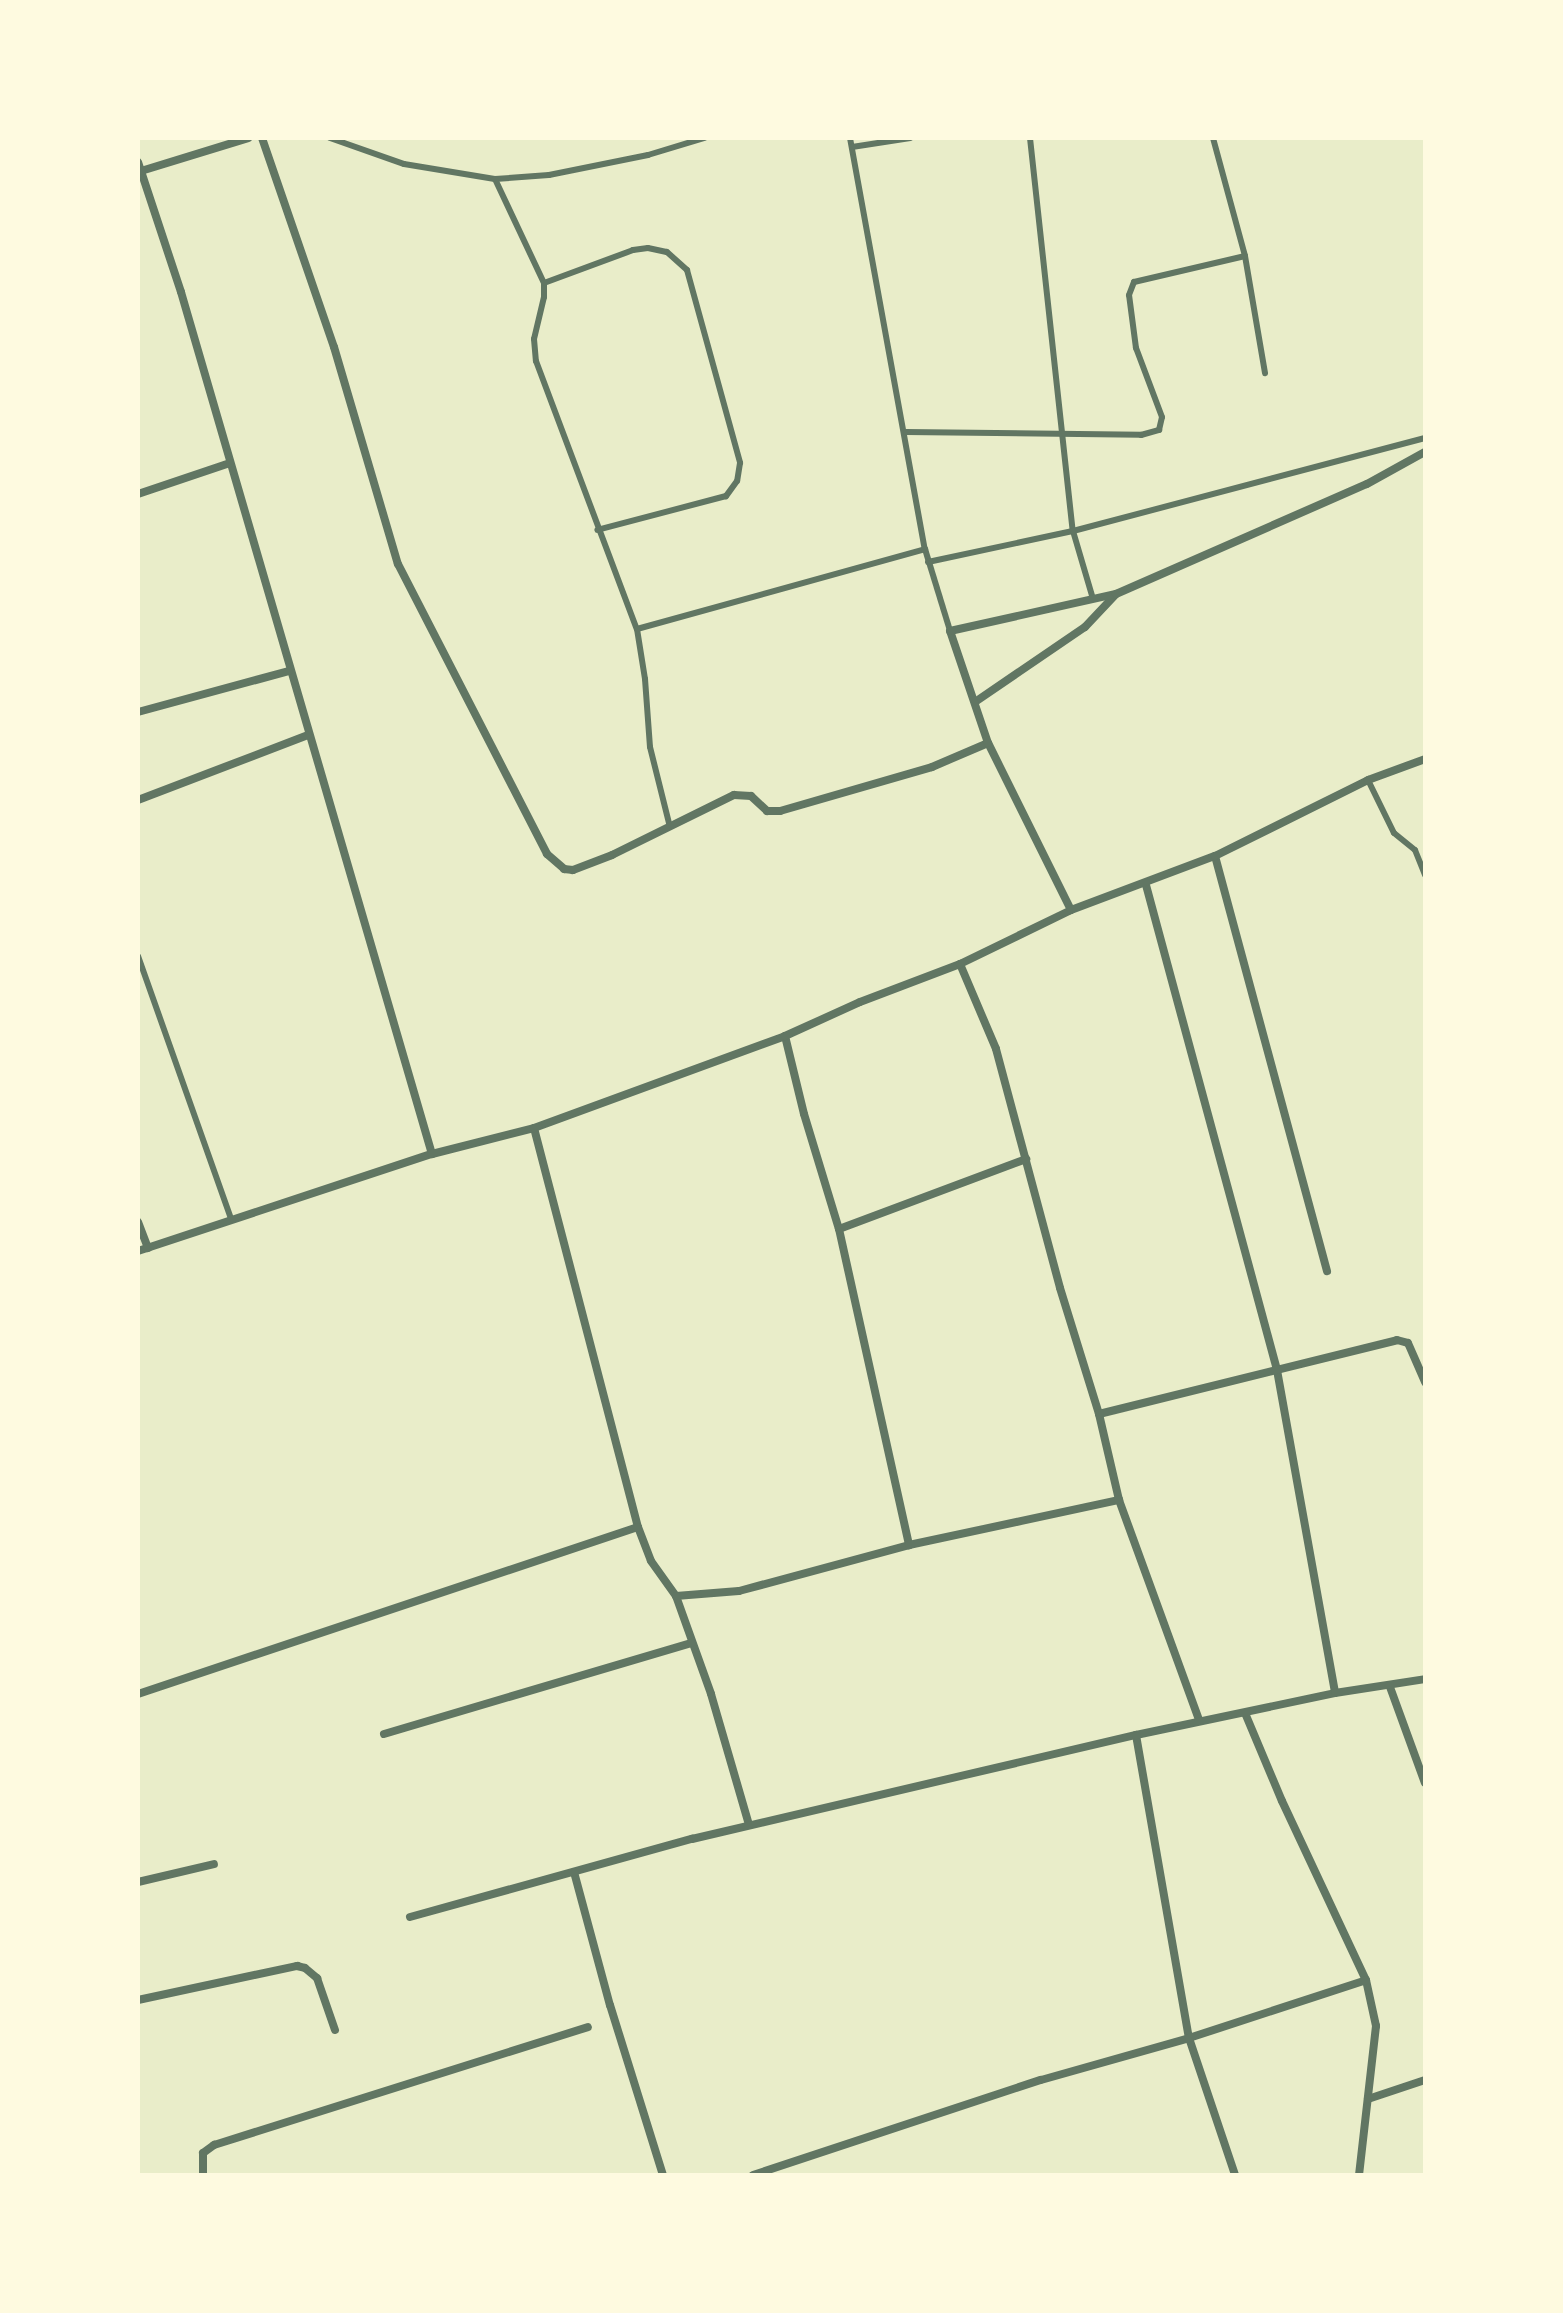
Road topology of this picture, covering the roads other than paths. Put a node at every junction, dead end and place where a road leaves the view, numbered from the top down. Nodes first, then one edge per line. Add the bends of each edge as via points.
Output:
1 (248, 138) edge
2 (262, 138) edge
3 (330, 138) edge
4 (704, 138) edge
5 (850, 138) edge
6 (910, 138) edge
7 (1030, 138) edge
8 (1213, 138) edge
9 (852, 147) junction
10 (139, 167) edge
11 (495, 179) junction
12 (1245, 256) junction
13 (544, 283) junction
14 (1265, 373) dead end
15 (906, 432) junction
16 (1060, 433) junction
17 (1425, 438) edge
18 (1425, 452) edge
19 (230, 463) junction
20 (138, 494) edge
21 (597, 530) junction
22 (1073, 531) junction
23 (925, 549) junction
24 (928, 562) junction
25 (1116, 594) junction
26 (1093, 599) junction
27 (637, 629) junction
28 (950, 631) junction
29 (289, 671) junction
30 (975, 702) junction
31 (138, 712) edge
32 (308, 735) junction
33 (988, 743) junction
34 (1425, 759) edge
35 (1368, 780) junction
36 (138, 800) edge
37 (670, 827) junction
38 (1215, 856) junction
39 (1425, 875) edge
40 (1146, 885) junction
41 (1071, 910) junction
42 (138, 956) edge
43 (960, 964) junction
44 (785, 1036) junction
45 (534, 1128) junction
46 (432, 1154) junction
47 (1026, 1159) junction
48 (231, 1219) junction
49 (138, 1222) edge
50 (839, 1229) junction
51 (148, 1248) junction
52 (138, 1251) edge
53 (1327, 1271) dead end
54 (1277, 1370) junction
55 (1425, 1382) edge
56 (1099, 1414) junction
57 (1119, 1500) junction
58 (638, 1527) junction
59 (909, 1545) junction
60 (676, 1596) junction
61 (692, 1643) junction
62 (1425, 1679) edge
63 (1390, 1687) junction
64 (1335, 1693) junction
65 (138, 1694) edge
66 (1245, 1713) junction
67 (1199, 1720) junction
68 (384, 1734) dead end
69 (1136, 1735) junction
70 (1425, 1783) edge
71 (749, 1825) junction
72 (214, 1864) dead end
73 (574, 1872) junction
74 (138, 1882) edge
75 (410, 1917) dead end
76 (1366, 1980) junction
77 (138, 2000) edge
78 (588, 2027) dead end
79 (335, 2030) dead end
80 (1189, 2038) junction
81 (1425, 2080) edge
82 (1368, 2099) junction
83 (203, 2175) edge
84 (663, 2175) edge
85 (753, 2175) edge
86 (1235, 2175) edge
87 (1359, 2175) edge

1 - 10 street
2 - 37 street via 334,347 390,544 547,854 573,870
3 - 11 lane via 404,164
4 - 11 lane via 549,175
5 - 9 lane
6 - 9 lane
7 - 16 lane
8 - 12 lane
9 - 15 lane
10 - 19 street
11 - 13 lane
12 - 14 lane
12 - 16 lane via 1134,282 1129,295 1136,348 1162,417 1159,430 1141,435
13 - 21 lane via 534,339 536,361
13 - 21 lane via 648,248 667,252 687,270 740,463 737,481 726,496
15 - 16 lane
15 - 23 lane
16 - 22 lane
17 - 22 lane
18 - 25 street via 1367,484
19 - 20 street
19 - 29 street
21 - 27 lane
22 - 24 lane
22 - 26 lane
23 - 24 lane
23 - 27 lane
24 - 28 lane
25 - 26 street
25 - 30 street via 1085,627
26 - 28 street
27 - 37 lane via 650,747
28 - 30 street
29 - 31 street
29 - 32 street
30 - 33 street
32 - 36 street
32 - 46 street
33 - 37 street via 932,767 780,811 767,811 751,796 734,795
33 - 41 street
34 - 35 street
35 - 38 street
35 - 39 lane via 1394,833 1415,850
38 - 40 street
38 - 53 street
40 - 41 street
40 - 54 street
41 - 43 street
42 - 48 lane
43 - 44 street
43 - 47 street via 996,1049
44 - 45 street
44 - 50 street
45 - 46 street
45 - 58 street
46 - 48 street
47 - 50 street
47 - 56 street
48 - 51 street
49 - 51 street
50 - 59 street
51 - 52 street
54 - 55 street via 1397,1340 1408,1343
54 - 56 street
54 - 64 street
56 - 57 street
57 - 59 street
57 - 67 street
58 - 60 street via 651,1561
58 - 65 street
59 - 60 street via 739,1591
60 - 61 street
61 - 68 street
61 - 71 street
62 - 63 street
63 - 64 street
63 - 70 street
64 - 66 street
66 - 67 street
66 - 76 street
67 - 69 street
69 - 71 street
69 - 80 street
71 - 73 street
72 - 74 street
73 - 75 street
73 - 84 street
76 - 80 street
76 - 82 street via 1376,2026
77 - 79 street via 297,1966 317,1978
78 - 83 street via 214,2145 203,2153
80 - 85 street via 1041,2080
80 - 86 street
81 - 82 street
82 - 87 street

